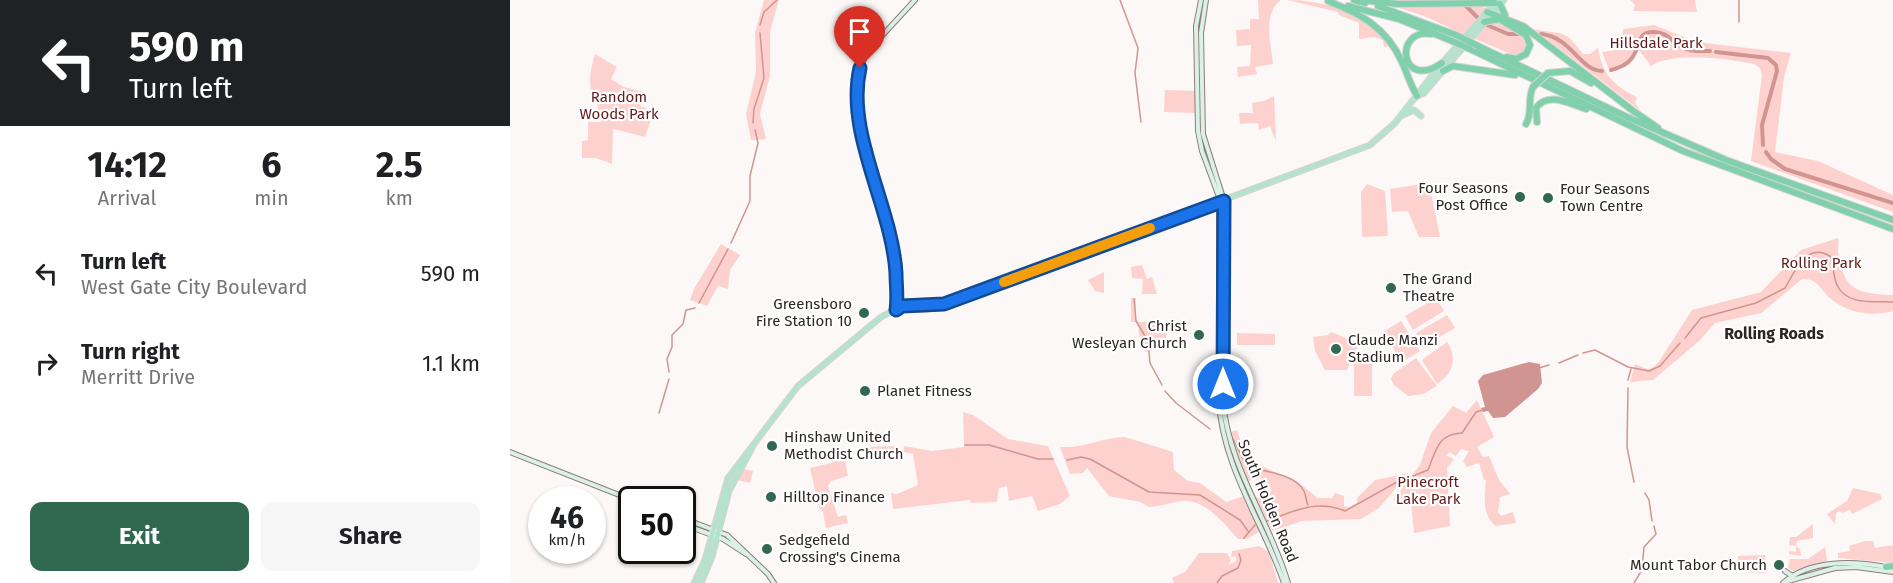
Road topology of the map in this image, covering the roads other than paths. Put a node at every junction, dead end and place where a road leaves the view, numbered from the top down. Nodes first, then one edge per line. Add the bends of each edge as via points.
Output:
1 (915, 0) edge
2 (1201, 0) edge
3 (1206, 0) edge
4 (1326, 0) edge
5 (1354, 0) edge
6 (1361, 0) edge
7 (1499, 2) edge
8 (1490, 12) junction
9 (1508, 18) junction
10 (1484, 22) junction
11 (1440, 35) junction
12 (1454, 38) junction
13 (1480, 46) junction
14 (1442, 63) junction
15 (1443, 71) junction
16 (1535, 84) junction
17 (1417, 96) junction
18 (1632, 110) junction
19 (1401, 116) junction
20 (1421, 116) dead end
21 (1620, 122) junction
22 (1674, 138) junction
23 (1222, 201) junction
24 (1893, 220) edge
25 (1893, 229) edge
26 (896, 310) junction
27 (753, 446) junction
28 (510, 452) edge
29 (618, 494) edge
30 (696, 525) edge
31 (696, 528) edge
32 (712, 532) junction
33 (718, 534) junction
34 (1891, 568) edge
35 (1785, 571) dead end
36 (1793, 576) junction
37 (694, 583) edge
38 (701, 583) edge
39 (774, 583) edge
40 (1284, 583) edge
41 (1288, 583) edge
42 (1784, 583) edge

1 - 26 main road via 868,51 856,90 860,122 893,250
2 - 23 main road, South Holden Road via 1196,31 1198,131 1202,152
3 - 23 main road, South Holden Road via 1201,33 1203,134
4 - 11 highway via 1392,17
4 - 17 highway via 1363,16 1382,30
5 - 12 highway via 1399,12
6 - 7 highway via 1398,4
7 - 8 main road
7 - 9 highway
8 - 9 highway
8 - 10 main road
8 - 14 main road
9 - 18 highway
10 - 13 highway via 1495,18 1511,24 1526,35 1530,49 1524,57 1516,59
10 - 15 main road
11 - 12 highway
11 - 14 highway via 1413,37 1406,54 1410,65 1422,72
12 - 13 highway, bridge
12 - 16 highway, bridge
13 - 22 highway
14 - 17 main road
15 - 16 highway via 1454,66 1504,72
15 - 17 main road
16 - 18 highway, bridge via 1548,73 1575,73
16 - 21 highway
16 - 21 highway via 1530,109 1532,123 1538,105 1551,99
17 - 19 main road
18 - 22 highway
19 - 20 main road via 1414,111
19 - 23 main road via 1370,145
21 - 25 highway via 1719,166
22 - 24 highway
23 - 26 main road via 927,309
23 - 40 main road, South Holden Road via 1222,431 1229,458
23 - 41 main road, South Holden Road via 1226,430
26 - 27 main road via 860,332 798,386
27 - 32 main road via 726,483
27 - 33 main road via 731,486
28 - 29 main road
30 - 32 main road
31 - 32 main road
32 - 33 main road
32 - 37 main road
33 - 38 main road
33 - 39 main road via 728,536
34 - 36 main road via 1842,563
34 - 42 main road via 1835,568
35 - 36 main road
36 - 42 main road

